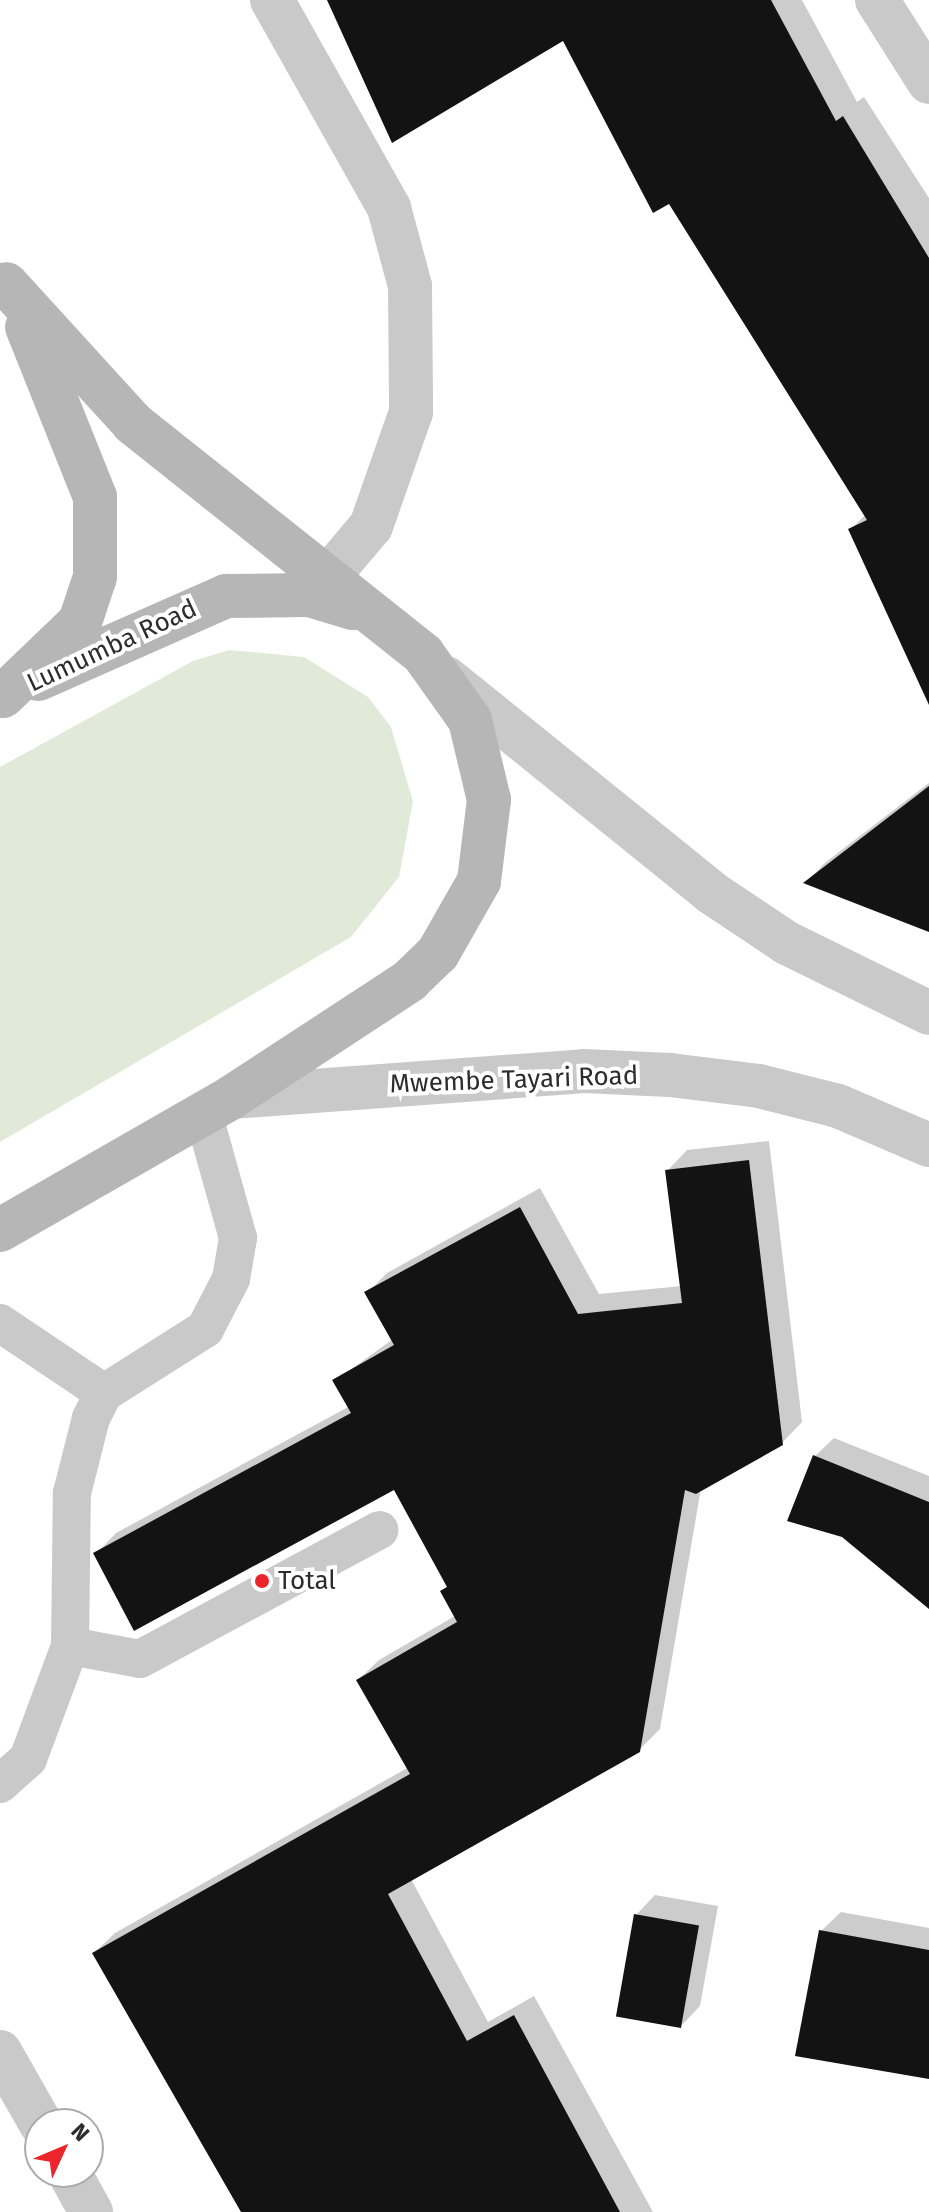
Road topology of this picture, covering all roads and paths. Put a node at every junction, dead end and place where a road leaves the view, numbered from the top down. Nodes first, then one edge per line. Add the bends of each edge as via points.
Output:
1 (272, 0) edge
2 (877, 0) edge
3 (929, 82) edge
4 (3, 279) edge
5 (327, 578) junction
6 (404, 637) junction
7 (441, 674) junction
8 (2, 697) edge
9 (929, 1013) edge
10 (218, 1105) junction
11 (929, 1145) edge
12 (0, 1230) edge
13 (0, 1323) edge
14 (104, 1393) junction
15 (380, 1530) dead end
16 (70, 1646) junction
17 (0, 1784) edge
18 (0, 2052) edge
19 (32, 2108) edge
20 (78, 2188) edge
21 (91, 2212) edge

1 - 5 street via 389,208 410,286 411,412 371,526
2 - 3 street
4 - 5 main road via 133,423
4 - 8 main road, Lumumba Road via 63,403 95,497 95,577 80,622
5 - 6 main road
6 - 7 main road
6 - 8 main road, Lumumba Road via 368,615 309,595 226,596
7 - 9 street via 712,893 787,943
7 - 10 main road via 470,720 489,800 485,855 462,919 409,981
10 - 11 street, Mwembe Tayari Road via 584,1071 670,1075 759,1086 838,1106
10 - 12 main road
10 - 14 lane via 238,1238 223,1304 173,1354
13 - 14 lane
14 - 16 lane via 79,1451 72,1493 76,1595
15 - 16 lane via 140,1659
16 - 17 lane via 28,1759
18 - 19 street
20 - 21 street

